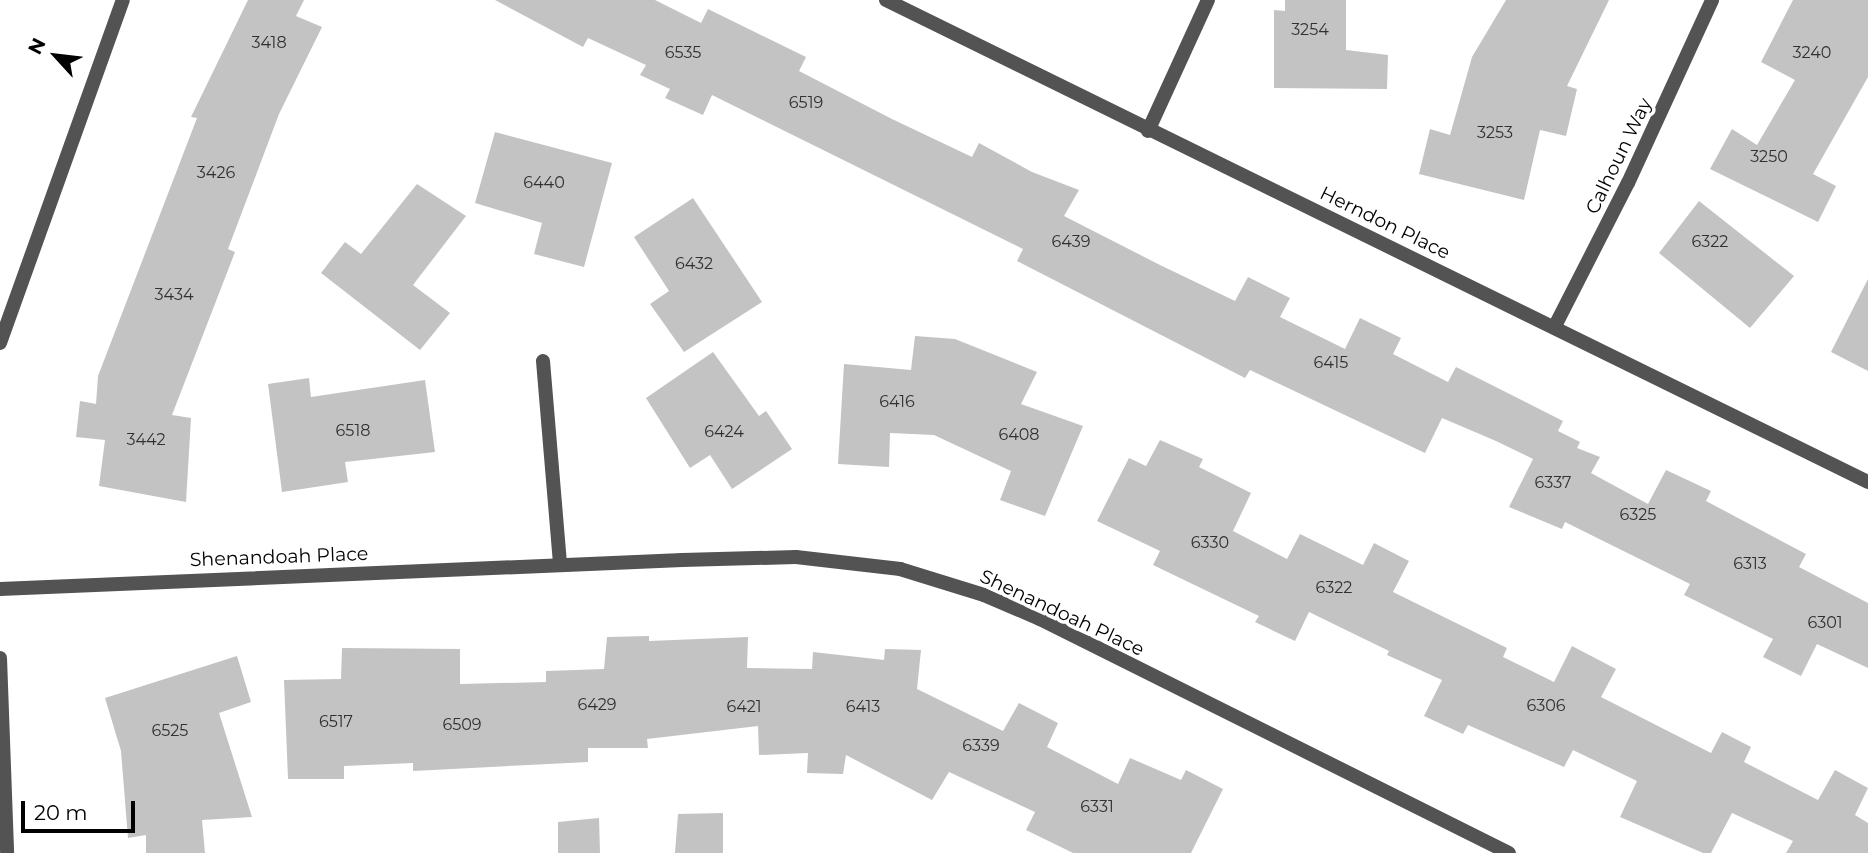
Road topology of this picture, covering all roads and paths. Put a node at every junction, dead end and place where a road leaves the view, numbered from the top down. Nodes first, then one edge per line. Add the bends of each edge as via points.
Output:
1 (122, 0) edge
2 (886, 0) edge
3 (1208, 0) edge
4 (1712, 0) edge
5 (1149, 131) junction
6 (1555, 326) junction
7 (0, 343) edge
8 (543, 361) dead end
9 (1868, 482) edge
10 (561, 565) junction
11 (0, 589) edge
12 (0, 658) edge
13 (8, 853) edge
14 (1509, 853) edge

1 - 7 street
2 - 5 street, Herndon Place
3 - 5 street
4 - 6 street, Calhoun Way via 1628,183
5 - 6 street, Herndon Place
6 - 9 street, Herndon Place
8 - 10 street
10 - 11 street, Shenandoah Place
10 - 14 street, Shenandoah Place via 796,557 912,573 984,595 1040,620
12 - 13 street

